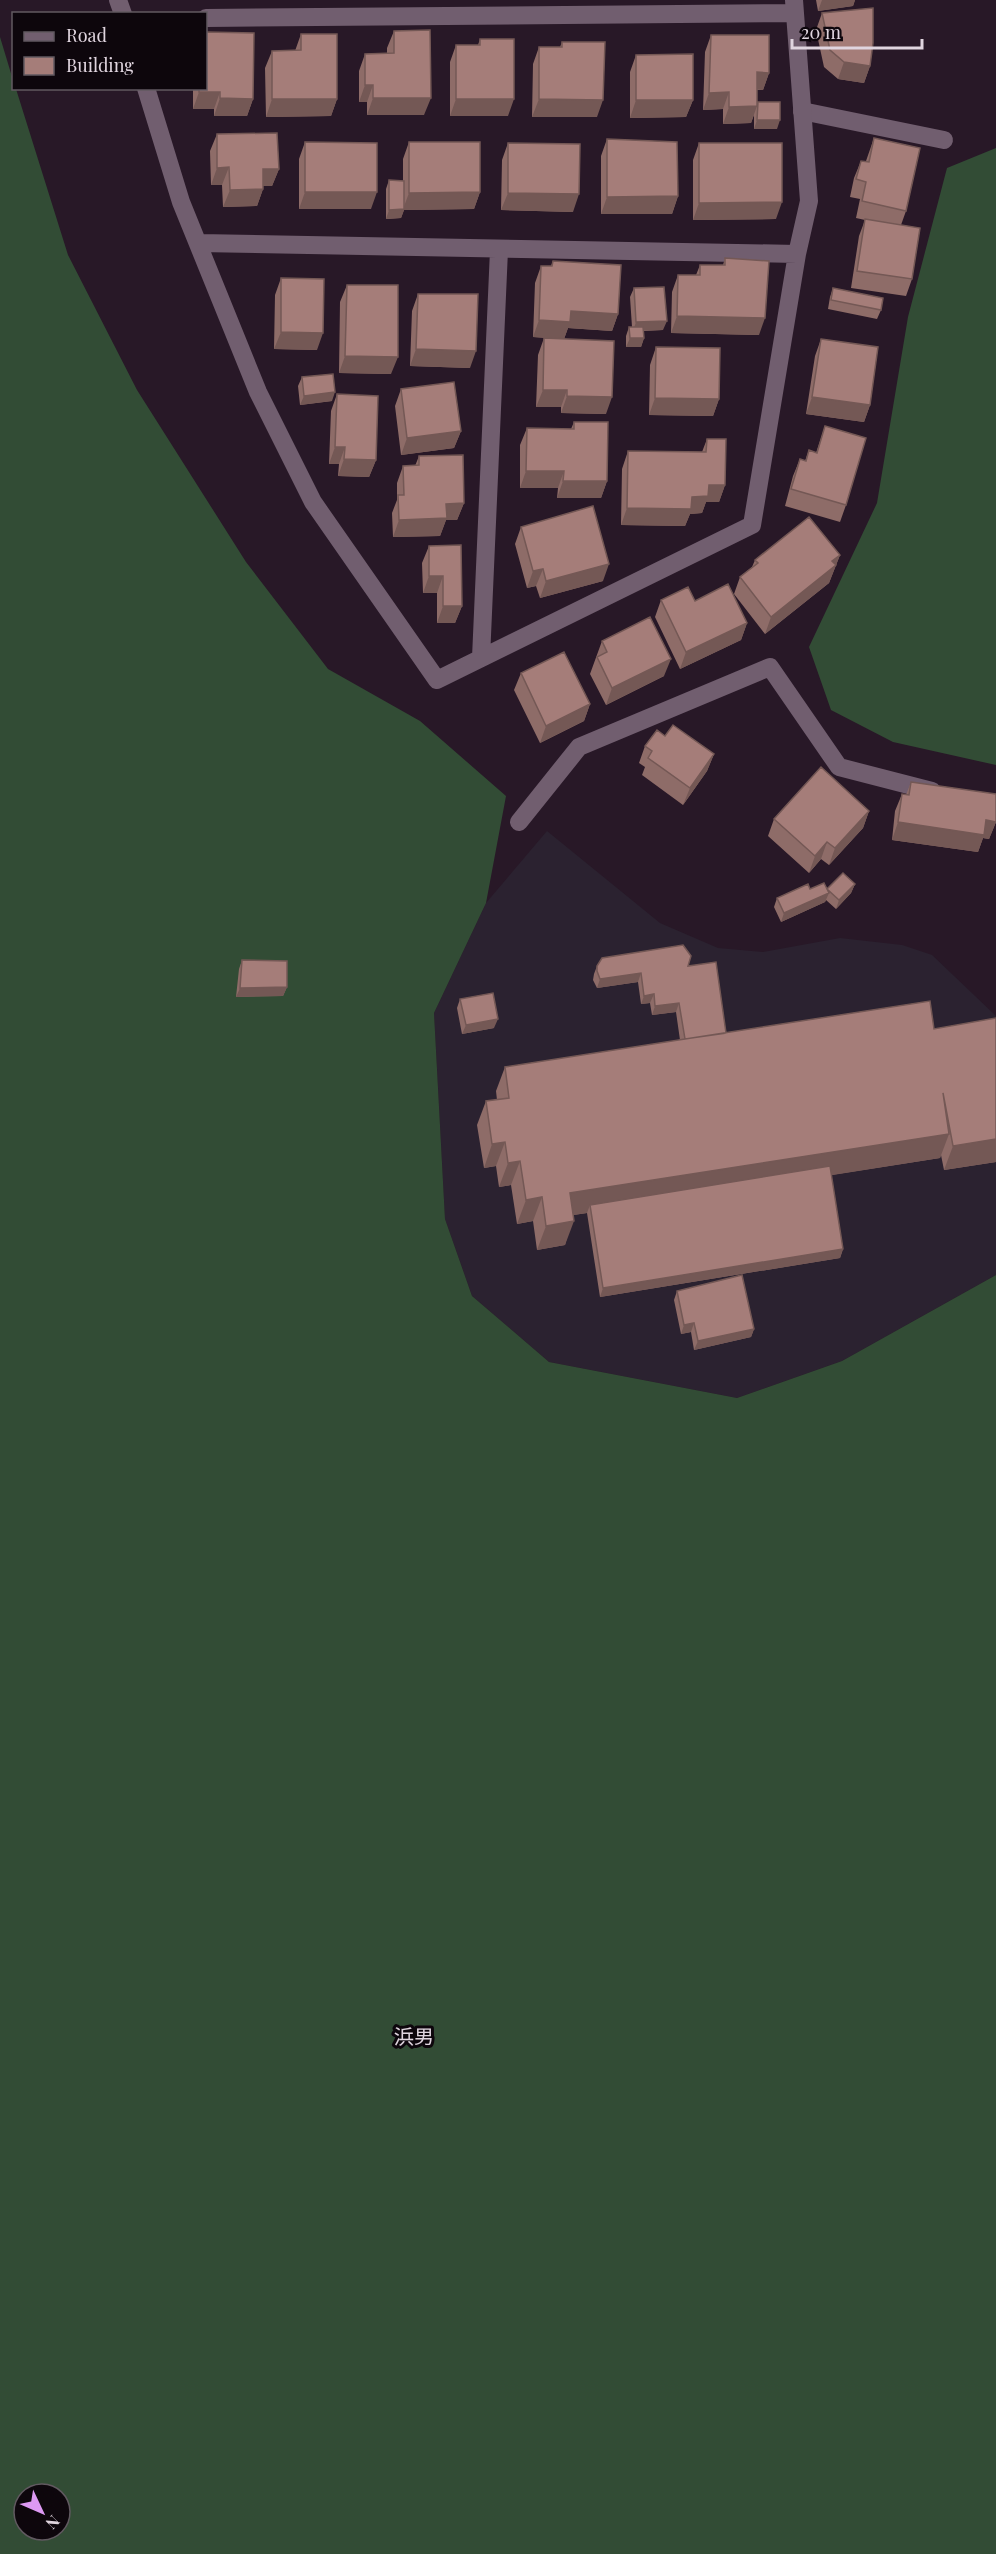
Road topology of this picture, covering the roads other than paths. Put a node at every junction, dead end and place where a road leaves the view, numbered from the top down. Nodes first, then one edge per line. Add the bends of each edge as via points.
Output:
1 (795, 7) edge
2 (207, 18) edge
3 (147, 90) edge
4 (802, 111) junction
5 (944, 140) dead end
6 (199, 243) junction
7 (499, 250) junction
8 (797, 254) junction
9 (481, 658) junction
10 (950, 794) edge
11 (519, 822) dead end

1 - 2 street
1 - 4 street
3 - 6 street via 181,202
4 - 5 street
4 - 8 street via 809,201
6 - 7 street
6 - 9 street via 258,392 313,502 437,680
7 - 8 street
7 - 9 street
8 - 9 street via 752,525
10 - 11 street via 839,767 770,667 579,747

